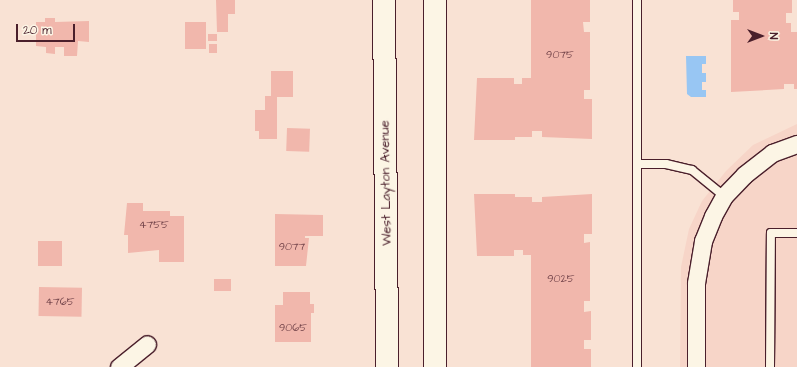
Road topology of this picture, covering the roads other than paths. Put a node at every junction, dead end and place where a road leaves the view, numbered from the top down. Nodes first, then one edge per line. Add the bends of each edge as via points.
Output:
1 (384, 0) edge
2 (423, 0) edge
3 (435, 0) edge
4 (637, 0) edge
5 (435, 66) junction
6 (797, 144) edge
7 (637, 164) junction
8 (724, 196) junction
9 (797, 233) edge
10 (147, 344) dead end
11 (119, 367) edge
12 (387, 367) edge
13 (435, 367) edge
14 (637, 367) edge
15 (696, 367) edge
16 (770, 367) edge

1 - 12 main road, West Layton Avenue
2 - 5 main road
3 - 5 main road
4 - 7 lane
5 - 13 main road
6 - 8 street via 772,153 744,175
7 - 8 lane via 666,164 692,170
7 - 14 lane
8 - 15 street via 703,241 696,283
9 - 16 lane via 771,233
10 - 11 street

